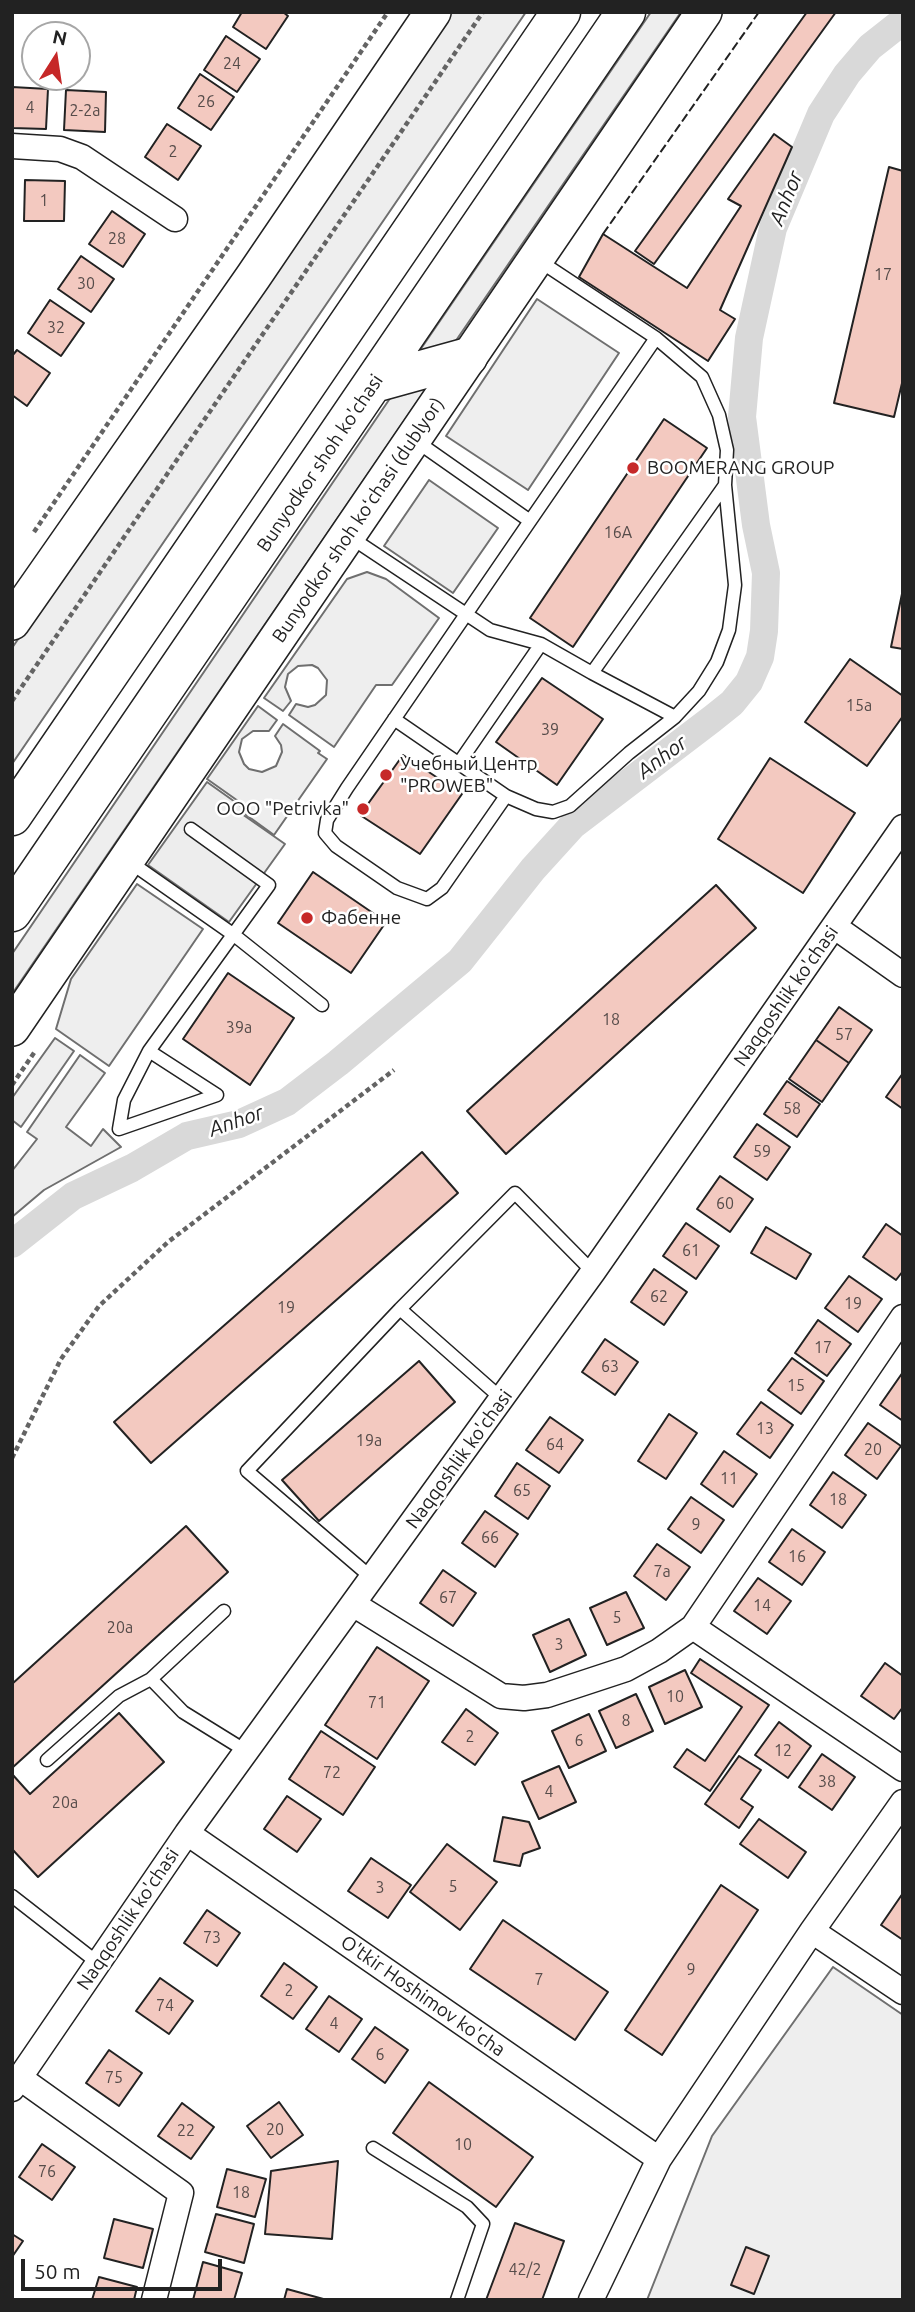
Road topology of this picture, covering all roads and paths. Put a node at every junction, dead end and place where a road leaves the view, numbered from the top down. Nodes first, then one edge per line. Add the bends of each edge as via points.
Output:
1 (388, 12) edge
2 (433, 12) edge
3 (483, 12) edge
4 (561, 12) edge
5 (626, 12) edge
6 (704, 12) edge
7 (12, 146) edge
8 (175, 219) dead end
9 (535, 257) junction
10 (656, 338) junction
11 (468, 356) junction
12 (374, 383) junction
13 (413, 439) junction
14 (725, 485) junction
15 (530, 521) junction
16 (348, 535) junction
17 (28, 541) dead end
18 (465, 613) junction
19 (12, 622) edge
20 (541, 644) junction
21 (592, 673) junction
22 (12, 701) edge
23 (675, 717) junction
24 (394, 719) junction
25 (459, 763) junction
26 (506, 796) junction
27 (12, 816) edge
28 (903, 827) edge
29 (191, 829) dead end
30 (127, 860) junction
31 (12, 912) edge
32 (835, 927) junction
33 (234, 935) junction
34 (903, 975) edge
35 (322, 1005) dead end
36 (12, 1028) edge
37 (149, 1051) junction
38 (394, 1070) dead end
39 (593, 1272) junction
40 (400, 1309) junction
41 (903, 1317) edge
42 (502, 1399) junction
43 (12, 1458) edge
44 (372, 1578) junction
45 (353, 1604) junction
46 (224, 1611) dead end
47 (693, 1627) junction
48 (150, 1679) junction
49 (246, 1751) junction
50 (47, 1760) dead end
51 (903, 1769) edge
52 (903, 1802) edge
53 (187, 1833) junction
54 (12, 1896) edge
55 (812, 1931) junction
56 (98, 1964) junction
57 (903, 1992) edge
58 (16, 2084) edge
59 (373, 2148) dead end
60 (659, 2160) junction
61 (154, 2300) edge
62 (457, 2300) edge
63 (591, 2300) edge

1 - 17 path
2 - 19 street
3 - 22 path
4 - 27 main road
5 - 12 main road, Bunyodkor shoh ko'chasi
6 - 9 street, Bunyodkor shoh koʻchasi (dublyor)
7 - 8 street via 60,149 82,157
9 - 10 lane
9 - 11 street, Bunyodkor shoh koʻchasi (dublyor)
10 - 14 lane via 702,376 719,415 726,450
10 - 15 lane
11 - 12 main road
11 - 13 street, Bunyodkor shoh koʻchasi (dublyor)
12 - 31 main road, Bunyodkor shoh ko'chasi
13 - 15 lane
13 - 16 street, Bunyodkor shoh koʻchasi (dublyor)
14 - 21 lane
14 - 23 lane via 735,585 729,630 699,691
15 - 18 lane
16 - 18 lane
16 - 30 street, Bunyodkor shoh koʻchasi (dublyor)
18 - 20 lane via 490,630
18 - 24 lane
20 - 21 lane
20 - 25 lane
21 - 23 lane
23 - 26 lane via 569,806 553,812
24 - 25 lane
24 - 26 lane via 327,820 325,833 336,846 397,888 427,899 442,888
25 - 26 lane
28 - 32 street, Naqqoshlik ko'chasi
29 - 33 lane via 269,885
30 - 33 lane
30 - 36 street, Bunyodkor shoh koʻchasi (dublyor)
32 - 34 street
32 - 39 street, Naqqoshlik ko'chasi
33 - 35 lane
33 - 37 lane
37 - 37 lane via 217,1095 119,1129 124,1100
38 - 43 path via 168,1242 99,1306 61,1359
39 - 40 lane via 515,1193
39 - 42 street, Naqqoshlik ko'chasi
40 - 42 lane
40 - 44 lane via 247,1471
41 - 47 street
42 - 44 street, Naqqoshlik ko'chasi
44 - 45 street, Naqqoshlik ko'chasi
45 - 47 street via 501,1696 524,1698 626,1670
45 - 49 street, Naqqoshlik ko'chasi
46 - 48 lane
47 - 51 street
48 - 49 lane via 183,1712
48 - 50 lane via 119,1696
49 - 53 street, Naqqoshlik ko'chasi
52 - 55 street
53 - 56 street, Naqqoshlik ko'chasi
53 - 60 street, O'tkir Hoshimov ko'cha
54 - 56 lane
55 - 57 street
55 - 60 street
56 - 58 street, Naqqoshlik ko'chasi
58 - 61 street via 181,2193
59 - 62 lane via 467,2207 483,2224
60 - 63 street

